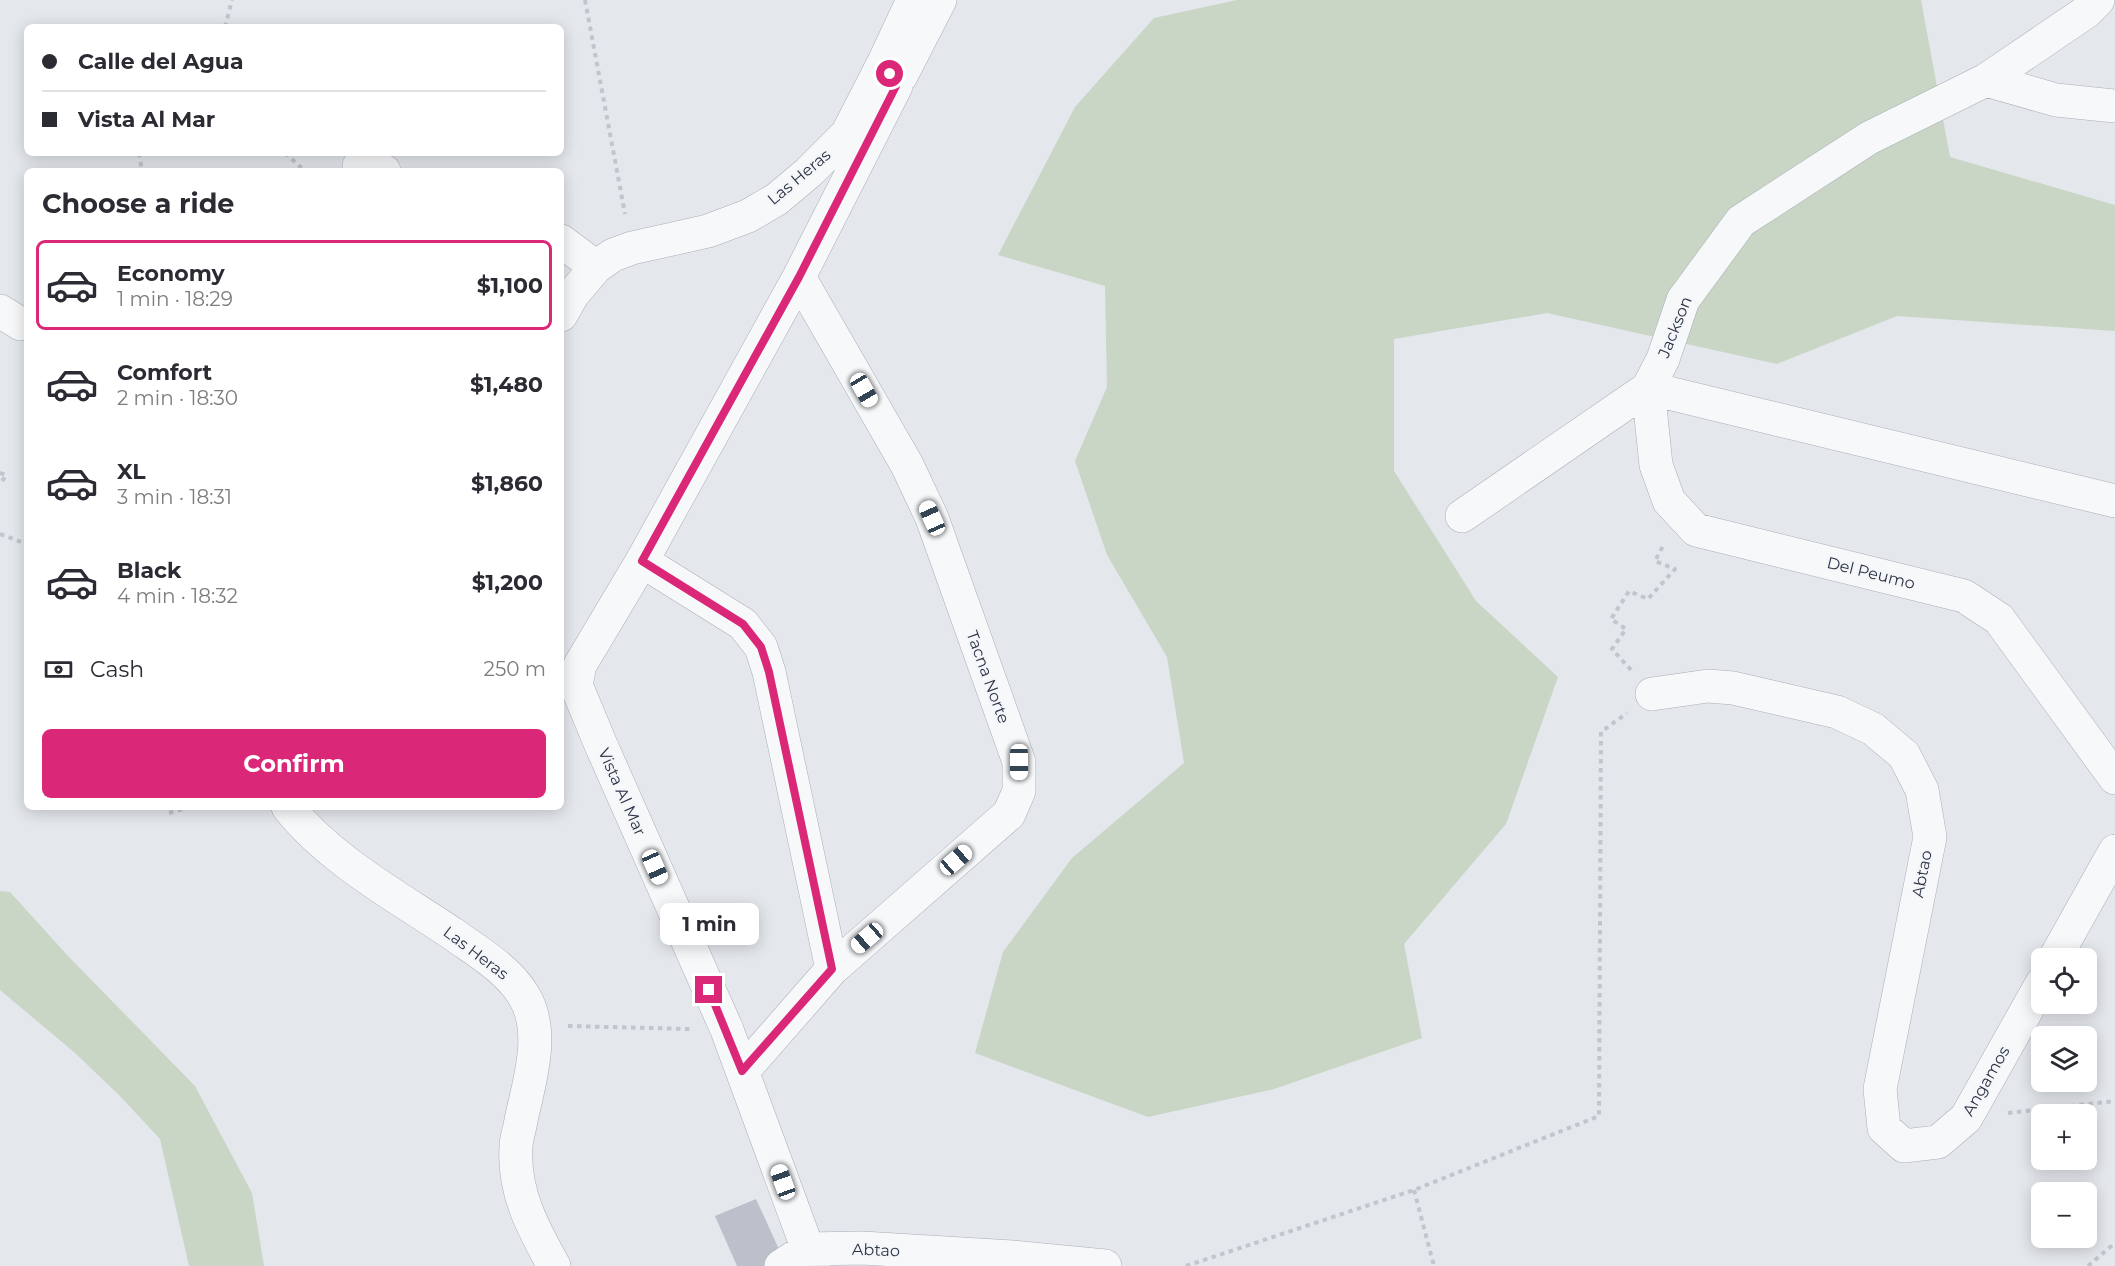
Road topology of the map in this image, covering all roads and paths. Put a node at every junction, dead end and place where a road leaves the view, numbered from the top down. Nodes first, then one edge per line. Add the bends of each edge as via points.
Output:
1 (232, 0) edge
2 (585, 0) edge
3 (913, 0) edge
4 (940, 0) edge
5 (2098, 0) edge
6 (226, 24) edge
7 (890, 74) junction
8 (1986, 80) junction
9 (2115, 106) edge
10 (288, 156) edge
11 (302, 168) edge
12 (564, 243) edge
13 (632, 248) junction
14 (596, 267) junction
15 (799, 277) junction
16 (564, 310) edge
17 (1648, 388) junction
18 (0, 472) edge
19 (0, 485) edge
20 (2115, 501) edge
21 (1462, 516) dead end
22 (1696, 530) junction
23 (0, 534) edge
24 (24, 543) edge
25 (642, 561) junction
26 (1652, 694) junction
27 (2115, 778) edge
28 (180, 810) edge
29 (291, 810) edge
30 (169, 813) dead end
31 (2115, 851) edge
32 (2061, 948) edge
33 (832, 969) junction
34 (2031, 1003) edge
35 (534, 1025) junction
36 (727, 1030) junction
37 (742, 1071) junction
38 (2115, 1101) edge
39 (1966, 1118) junction
40 (1904, 1146) joint
41 (1414, 1190) junction
42 (2115, 1244) edge
43 (801, 1260) edge
44 (554, 1266) edge
45 (1105, 1266) edge
46 (1186, 1266) edge
47 (1434, 1266) edge
48 (2088, 1266) edge

1 - 6 path
2 - 13 path
3 - 7 street, Las Heras
4 - 7 street, Las Heras
5 - 8 street, Jackson
7 - 13 street, Las Heras via 847,134 777,199 748,216 708,231
7 - 15 street
8 - 9 street via 2056,100
8 - 17 street, Jackson via 1869,138 1741,221 1683,300 1663,359
10 - 11 path
12 - 14 street
13 - 14 street, Las Heras
14 - 16 street, Las Heras
15 - 25 street
15 - 33 street, Tacna Norte via 907,465 932,518 1019,762 1019,791 1009,814
17 - 20 street
17 - 21 street
17 - 22 street via 1656,465 1669,501
18 - 19 path via 6,476
22 - 26 path via 1685,549 1667,539 1655,561 1675,569 1648,599 1629,591 1611,619 1626,629 1612,648
22 - 27 street, Del Peumo via 1964,596 1999,619
23 - 24 path
25 - 33 street via 743,624 761,647
25 - 36 street, Vista Al Mar via 580,665 576,685
26 - 40 street, Abtao via 1708,686 1733,688 1837,712 1873,729 1904,755 1922,790 1930,837 1880,1089 1884,1128
26 - 41 path via 1601,732 1599,1116
28 - 30 path
29 - 35 street, Las Heras via 348,863 509,976 525,998
31 - 32 street
33 - 37 street, Tacna Norte
34 - 39 street, Angamos
35 - 36 path
35 - 44 street, Las Heras via 533,1058 516,1147 519,1193
36 - 37 street, Vista Al Mar
37 - 43 street, Vista Al Mar
38 - 39 path
39 - 40 street, Angamos via 1938,1142
41 - 46 path
41 - 47 path
42 - 48 path
43 - 45 street, Abtao via 862,1248

